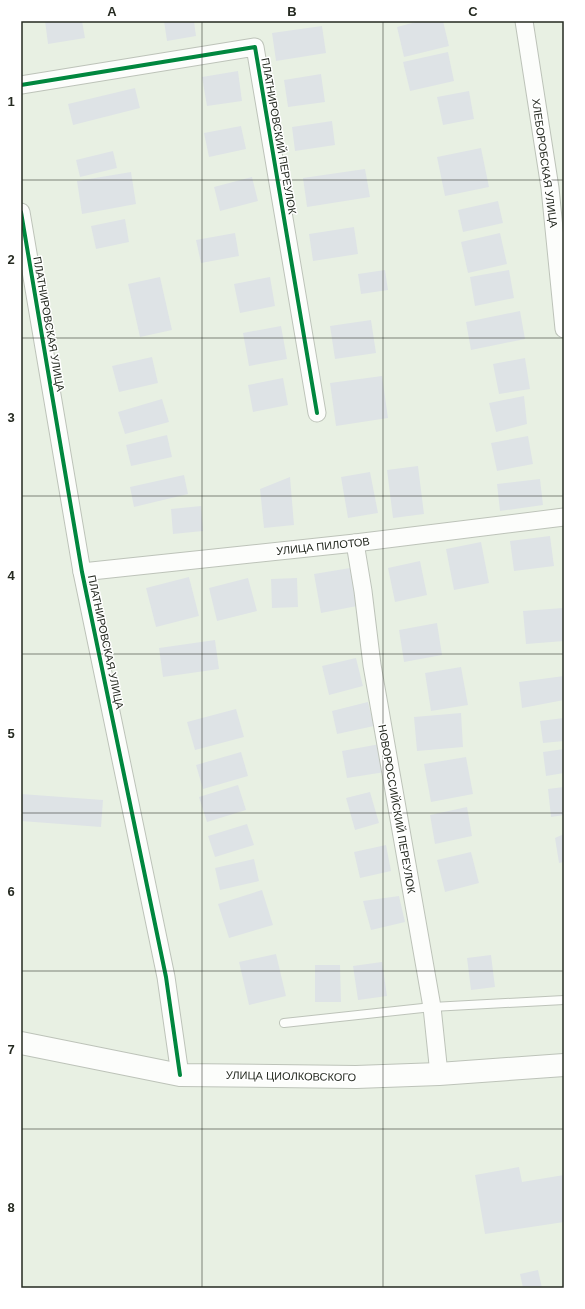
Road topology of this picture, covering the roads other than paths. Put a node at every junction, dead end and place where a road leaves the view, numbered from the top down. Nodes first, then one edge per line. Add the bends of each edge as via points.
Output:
1 (524, 21) edge
2 (21, 85) edge
3 (21, 212) edge
4 (564, 329) edge
5 (318, 413) dead end
6 (564, 517) edge
7 (355, 543) junction
8 (82, 572) junction
9 (564, 1000) edge
10 (432, 1008) junction
11 (284, 1023) dead end
12 (21, 1043) edge
13 (564, 1065) edge
14 (439, 1074) junction
15 (180, 1075) junction

1 - 4 street, ХЛЕБОРОБСКАЯ УЛИЦА via 550,188
2 - 5 street, ПЛАТНИРОВСКИЙ ПЕРЕУЛОК via 255,47
3 - 8 street, ПЛАТНИРОВСКАЯ УЛИЦА
6 - 7 street, УЛИЦА ПИЛОТОВ
7 - 8 street, УЛИЦА ПИЛОТОВ
7 - 10 street, НОВОРОССИЙСКИЙ ПЕРЕУЛОК via 372,665
8 - 15 street, ПЛАТНИРОВСКАЯ УЛИЦА via 166,977
9 - 10 lane
10 - 11 lane
10 - 14 street, НОВОРОССИЙСКИЙ ПЕРЕУЛОК
12 - 15 main road, УЛИЦА ЦИОЛКОВСКОГО
13 - 14 main road, УЛИЦА ЦИОЛКОВСКОГО
14 - 15 main road, УЛИЦА ЦИОЛКОВСКОГО via 356,1077

